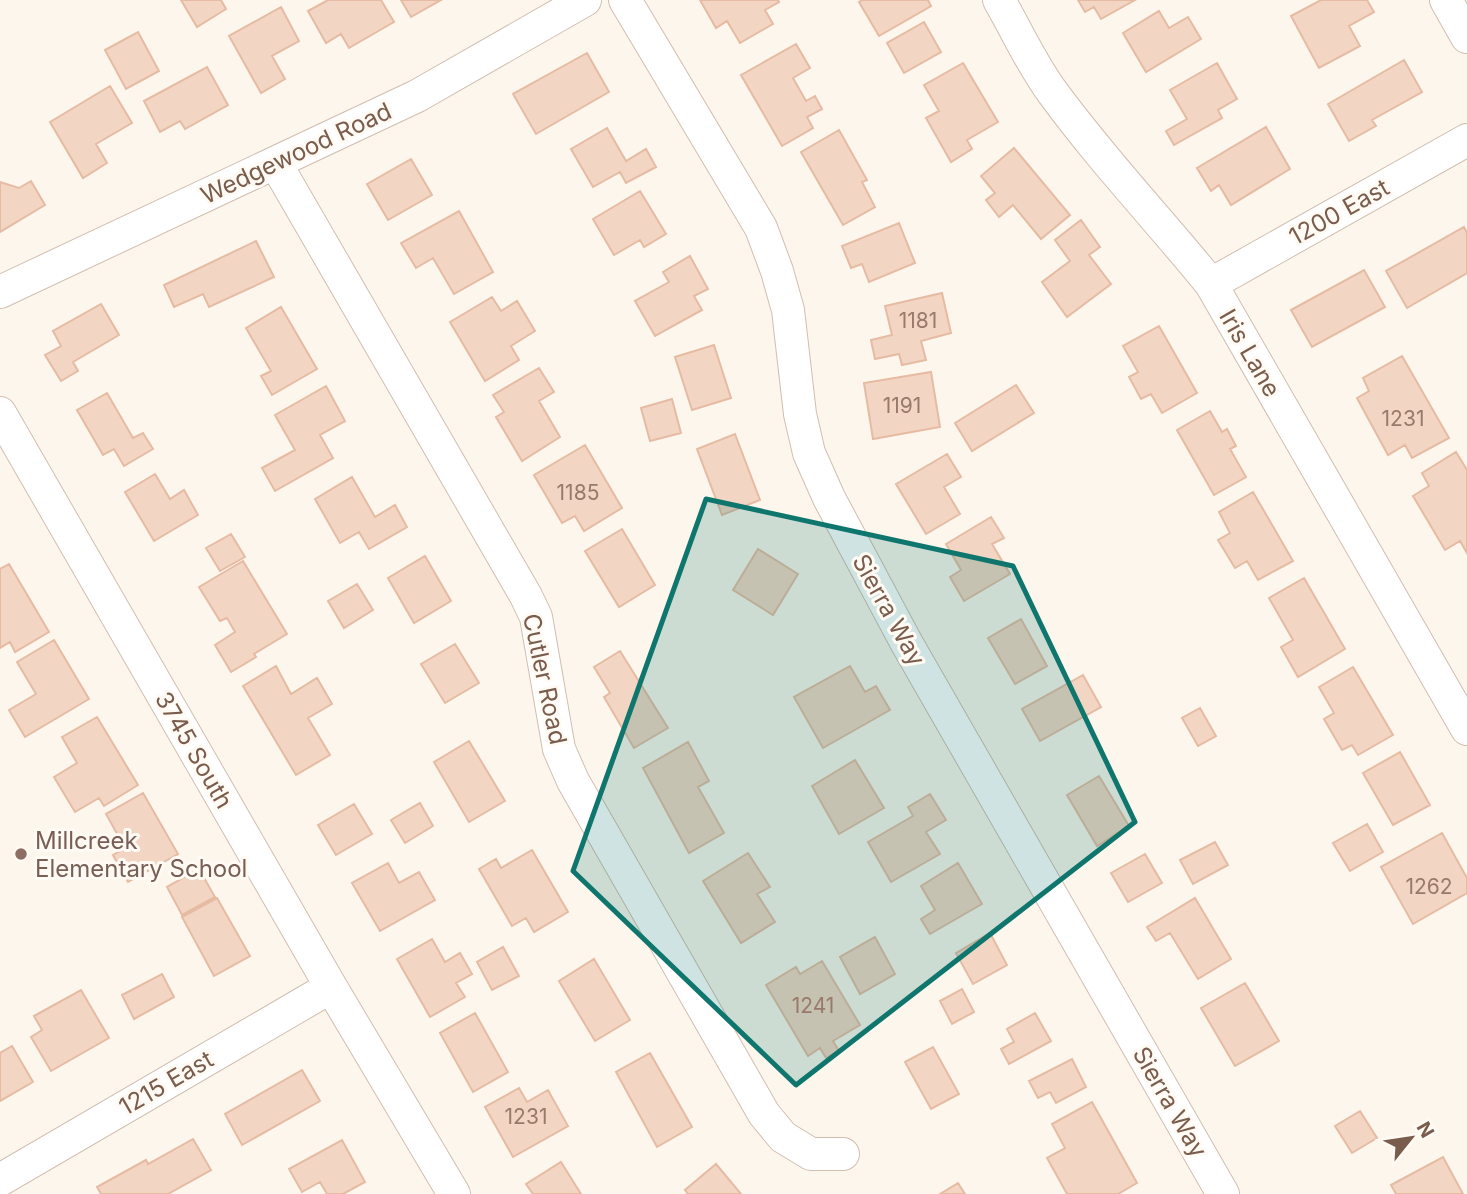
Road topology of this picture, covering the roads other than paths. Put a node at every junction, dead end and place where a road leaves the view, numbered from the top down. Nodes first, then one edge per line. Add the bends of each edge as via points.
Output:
1 (585, 0) edge
2 (625, 0) edge
3 (999, 0) edge
4 (1446, 0) edge
5 (1467, 37) edge
6 (1467, 140) edge
7 (276, 163) junction
8 (1211, 284) junction
9 (0, 292) edge
10 (0, 413) edge
11 (1467, 729) edge
12 (331, 987) junction
13 (843, 1154) dead end
14 (12, 1182) edge
15 (454, 1194) edge
16 (1223, 1194) edge

1 - 7 street, Wedgewood Road via 417,96
2 - 16 street, Sierra Way via 761,228 788,310 809,453 829,498 913,654
3 - 8 street, Iris Lane via 1051,90
4 - 5 street
6 - 8 street, 1200 East
7 - 9 street, Wedgewood Road
7 - 13 street, Cutler Road via 526,596 536,617 559,749 593,817 764,1114 783,1137 811,1154
8 - 11 street, Iris Lane
10 - 12 street, 3745 South
12 - 14 street, 1215 East
12 - 15 street, 3745 South

